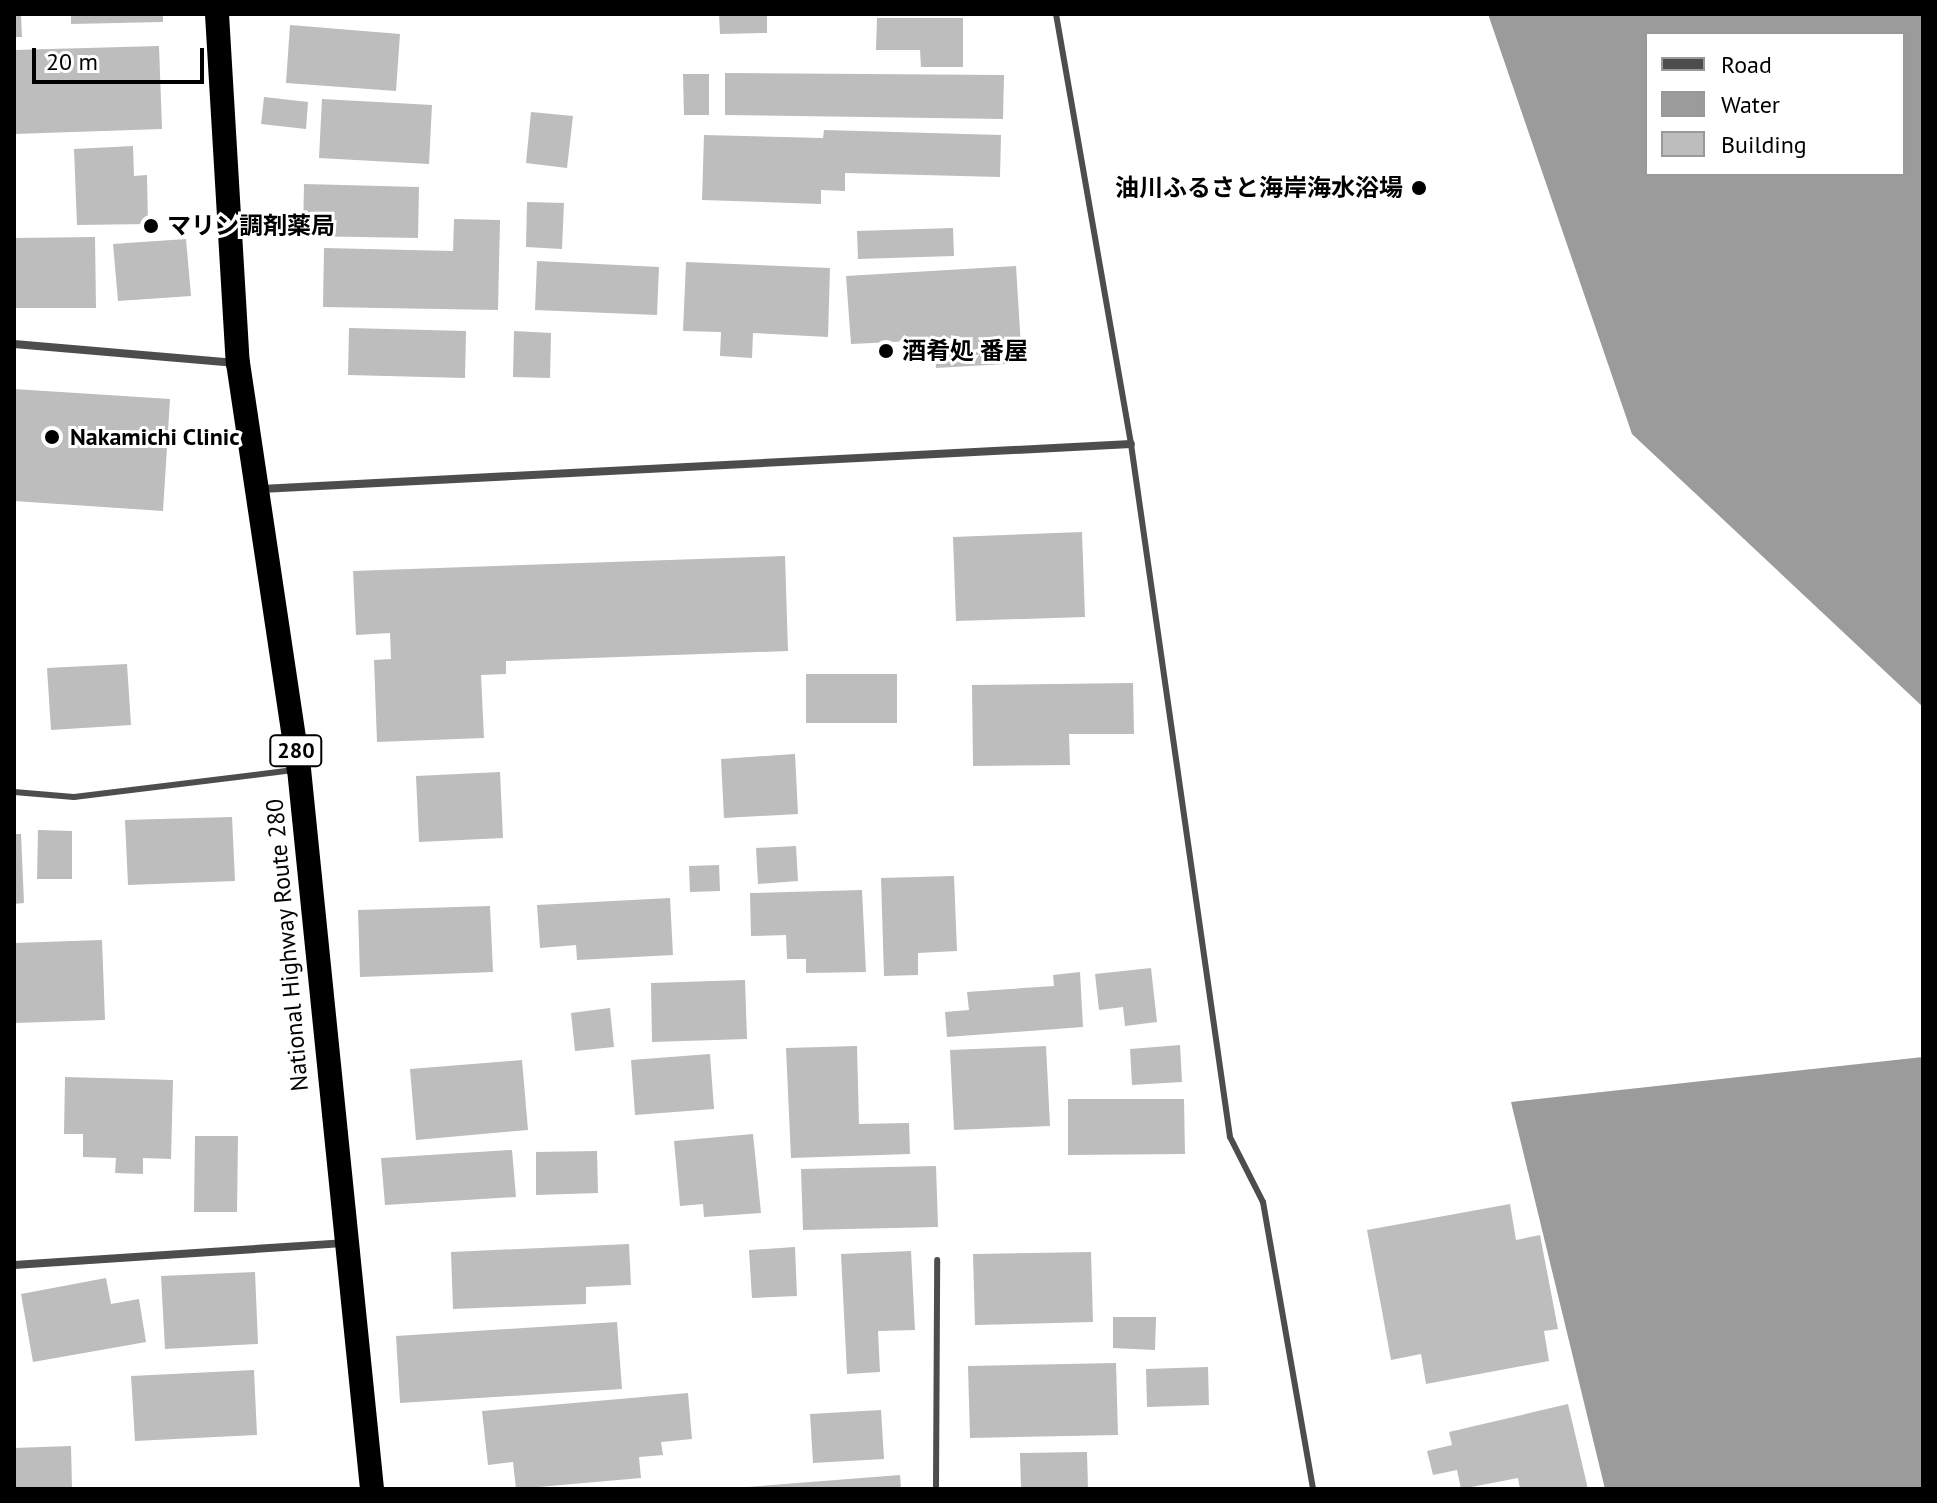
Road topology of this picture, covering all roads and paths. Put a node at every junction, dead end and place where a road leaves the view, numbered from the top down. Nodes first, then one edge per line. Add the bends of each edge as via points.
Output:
1 (217, 14) edge
2 (1056, 14) edge
3 (14, 344) edge
4 (238, 363) junction
5 (1131, 444) junction
6 (256, 489) junction
7 (299, 769) junction
8 (14, 792) edge
9 (344, 1243) junction
10 (937, 1260) dead end
11 (14, 1265) edge
12 (372, 1489) edge
13 (936, 1489) edge
14 (1313, 1489) edge

1 - 4 highway, National Highway Route 280 / 280
2 - 5 lane
3 - 4 street
4 - 6 highway, National Highway Route 280 / 280
5 - 6 street
5 - 14 lane via 1230,1137 1263,1202
6 - 7 highway, National Highway Route 280 / 280
7 - 8 lane via 74,797
7 - 9 highway, National Highway Route 280 / 280
9 - 11 street
9 - 12 highway, National Highway Route 280 / 280
10 - 13 lane

